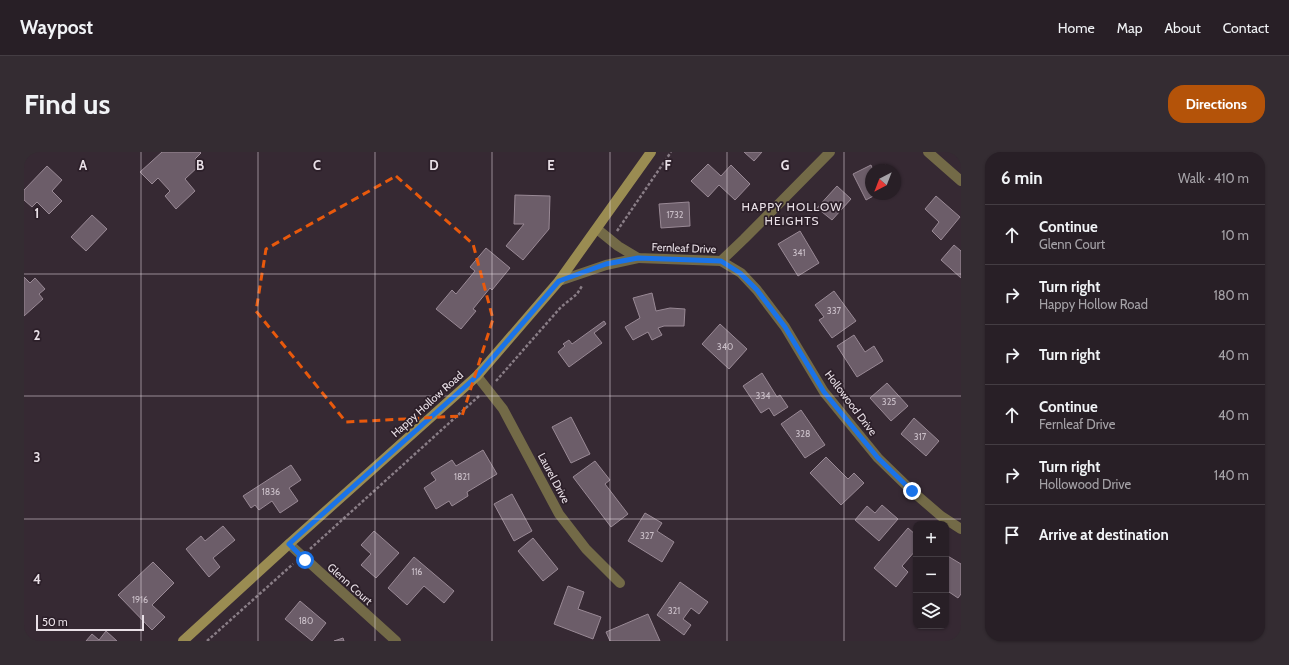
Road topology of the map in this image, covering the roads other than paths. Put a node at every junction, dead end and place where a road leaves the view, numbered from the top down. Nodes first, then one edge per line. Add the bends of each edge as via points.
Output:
1 (651, 152) edge
2 (830, 152) edge
3 (928, 152) edge
4 (961, 181) edge
5 (597, 229) junction
6 (638, 258) junction
7 (721, 261) junction
8 (559, 281) junction
9 (477, 376) junction
10 (961, 529) edge
11 (289, 544) junction
12 (620, 583) dead end
13 (182, 641) edge
14 (396, 641) edge

1 - 5 main road, Happy Hollow Road
2 - 7 street, Fernleaf Drive
3 - 4 street
5 - 6 street, Fernleaf Drive
5 - 8 main road, Happy Hollow Road
6 - 7 street, Fernleaf Drive
6 - 8 street via 606,264
7 - 10 street, Hollowood Drive via 740,273 757,290 785,327 824,392 878,458 941,516
8 - 9 main road, Happy Hollow Road
9 - 11 main road, Happy Hollow Road
9 - 12 street, Laurel Drive via 503,409 559,514 586,549
11 - 13 main road, Happy Hollow Road
11 - 14 street, Glenn Court

